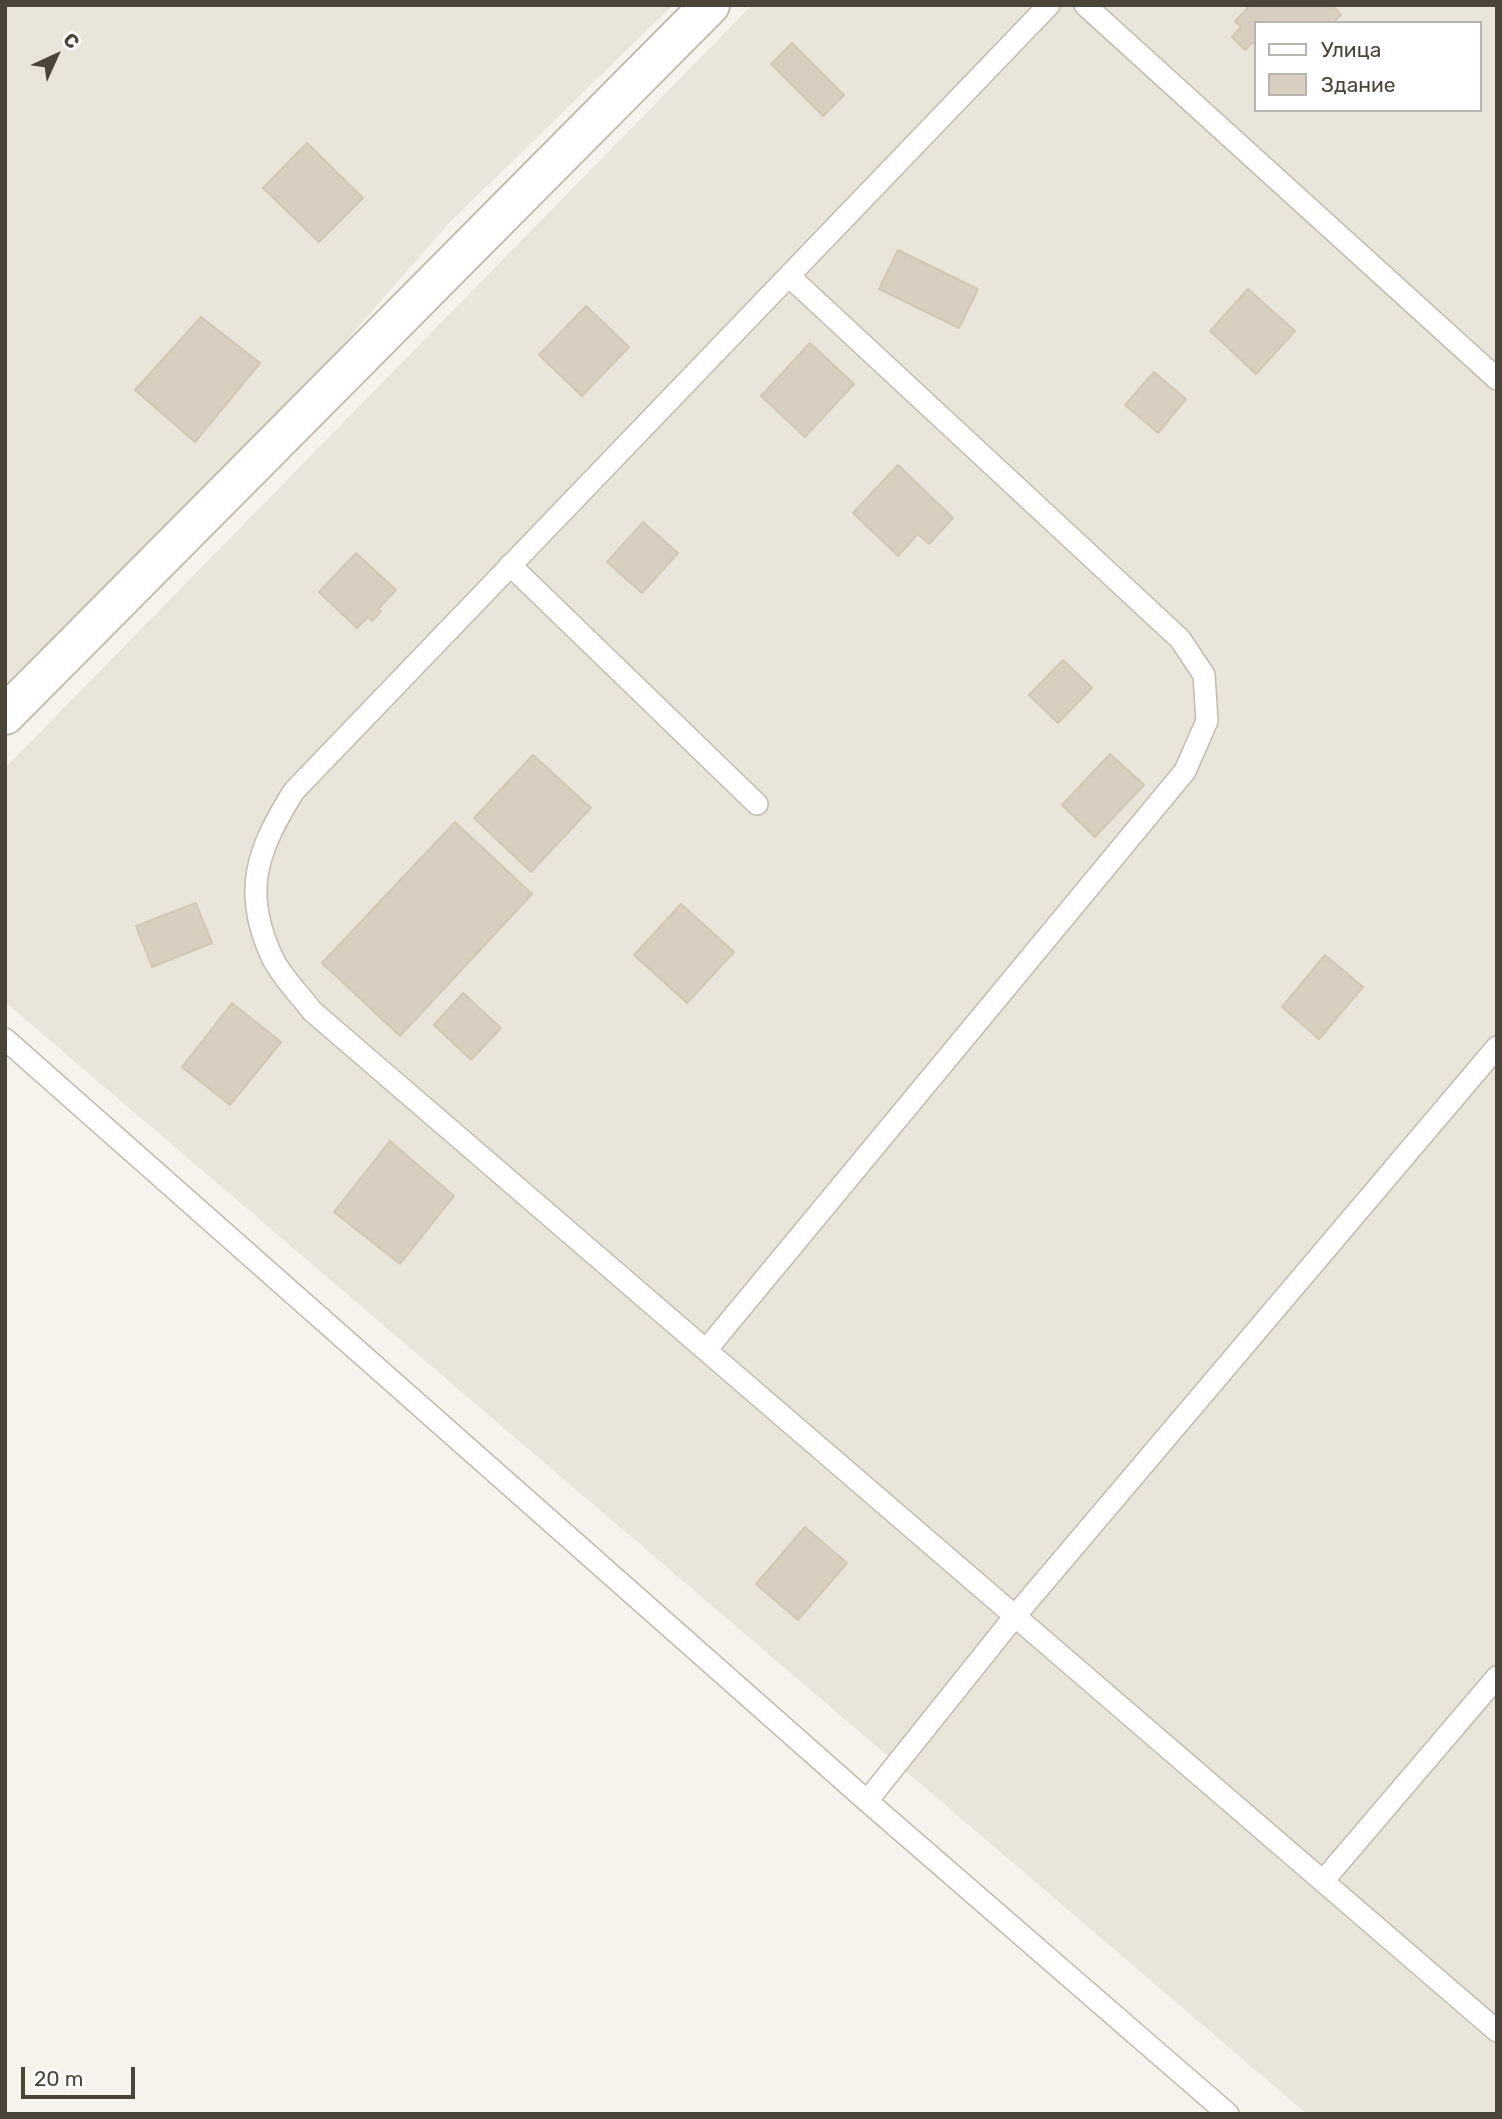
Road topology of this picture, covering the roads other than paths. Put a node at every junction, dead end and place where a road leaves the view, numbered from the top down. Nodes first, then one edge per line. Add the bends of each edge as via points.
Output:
1 (709, 5) edge
2 (1049, 5) edge
3 (1085, 5) edge
4 (789, 275) junction
5 (1497, 379) edge
6 (510, 565) junction
7 (5, 715) edge
8 (757, 804) dead end
9 (5, 1039) edge
10 (1497, 1047) edge
11 (706, 1350) junction
12 (1015, 1616) junction
13 (1497, 1677) edge
14 (867, 1801) junction
15 (1323, 1881) junction
16 (1497, 2031) edge
17 (1227, 2114) edge

1 - 7 street
2 - 4 lane
3 - 5 lane
4 - 6 lane
4 - 11 lane via 1180,639 1204,675 1207,721 1185,771
6 - 8 lane
6 - 11 lane via 294,791 272,825 257,865 257,912 274,960 313,1011
9 - 14 lane
10 - 12 lane
11 - 12 lane
12 - 14 lane
12 - 15 lane
13 - 15 lane
14 - 17 lane
15 - 16 lane

